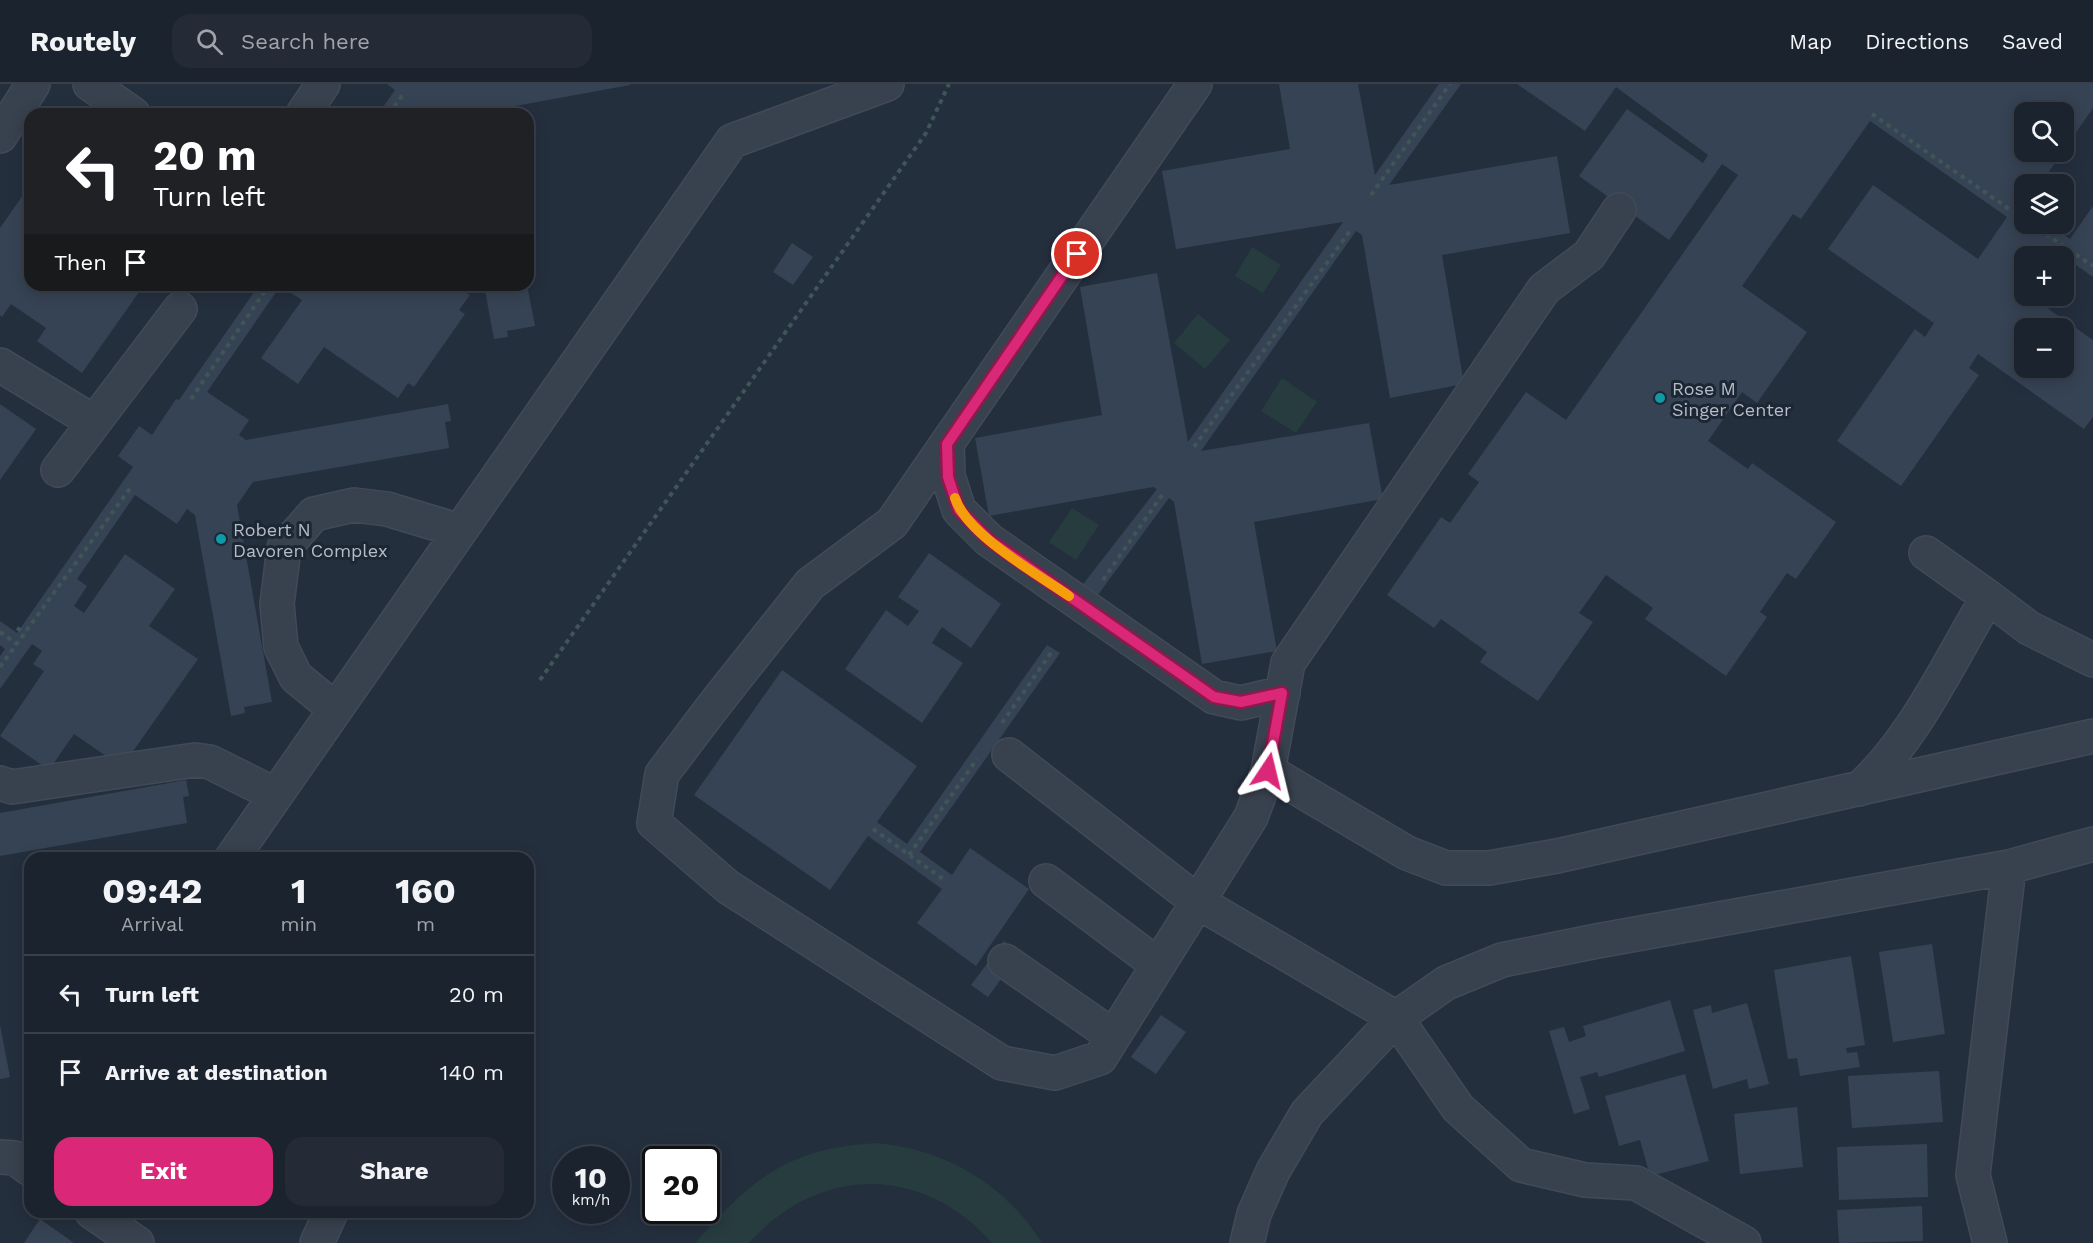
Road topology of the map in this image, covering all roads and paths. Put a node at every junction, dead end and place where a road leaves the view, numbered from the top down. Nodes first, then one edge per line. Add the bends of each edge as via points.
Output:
1 (33, 84) edge
2 (90, 84) edge
3 (324, 84) edge
4 (887, 84) edge
5 (949, 84) edge
6 (1195, 84) edge
7 (1449, 84) edge
8 (404, 93) dead end
9 (124, 108) edge
10 (307, 108) edge
11 (393, 108) edge
12 (1872, 114) dead end
13 (0, 136) edge
14 (1371, 195) dead end
15 (1619, 210) dead end
16 (2014, 212) edge
17 (1352, 228) dead end
18 (2046, 234) edge
19 (2093, 266) edge
20 (265, 291) edge
21 (180, 309) dead end
22 (0, 365) edge
23 (190, 399) dead end
24 (94, 422) junction
25 (947, 444) junction
26 (1194, 447) dead end
27 (58, 470) dead end
28 (131, 487) dead end
29 (1162, 495) dead end
30 (460, 531) junction
31 (1926, 553) dead end
32 (1102, 581) dead end
33 (1988, 597) junction
34 (18, 628) dead end
35 (0, 632) edge
36 (25, 633) junction
37 (17, 644) junction
38 (2093, 660) edge
39 (0, 667) edge
40 (540, 680) dead end
41 (1282, 693) junction
42 (335, 709) junction
43 (2093, 736) edge
44 (1009, 755) dead end
45 (1268, 771) junction
46 (0, 783) edge
47 (1859, 789) junction
48 (276, 795) junction
49 (873, 829) dead end
50 (2093, 844) edge
51 (236, 852) edge
52 (2009, 867) junction
53 (943, 879) dead end
54 (1046, 881) dead end
55 (1198, 902) junction
56 (1005, 961) dead end
57 (1158, 965) junction
58 (1396, 1018) junction
59 (1113, 1036) junction
60 (0, 1157) edge
61 (24, 1165) edge
62 (101, 1218) edge
63 (329, 1218) edge
64 (137, 1243) edge
65 (317, 1243) edge
66 (1247, 1243) edge
67 (1744, 1243) edge
68 (1990, 1243) edge

1 - 13 lane
2 - 9 lane
3 - 10 lane
4 - 30 lane via 732,141
5 - 40 path via 926,133
6 - 25 lane
7 - 14 path
8 - 11 path
12 - 16 path
15 - 41 lane via 1589,255 1544,289 1288,663
17 - 26 path
18 - 19 path
20 - 23 path
21 - 24 lane
22 - 24 lane
24 - 27 lane
25 - 41 lane via 948,477 959,510 989,540 1214,697 1241,702
25 - 59 lane via 892,523 810,584 715,704 662,774 654,823 728,887 1002,1062 1055,1073 1100,1058
28 - 36 path
29 - 32 path
30 - 42 lane
30 - 42 lane via 387,509 354,505 314,513 285,548 277,604 281,647 296,677
31 - 33 lane
33 - 38 lane via 2029,628
33 - 47 lane via 1902,742
34 - 36 path
35 - 37 path
36 - 37 path
37 - 39 path
41 - 45 lane
42 - 48 lane
43 - 47 lane
44 - 55 lane
45 - 47 lane via 1407,853 1446,868 1489,868 1557,856
45 - 55 lane via 1251,817
46 - 48 lane via 12,787 195,760 210,762
48 - 51 lane
49 - 53 path
50 - 52 lane
52 - 58 lane via 1502,960 1446,983
52 - 68 lane via 1973,1175
54 - 57 lane
55 - 57 lane
55 - 58 lane
56 - 59 lane
57 - 59 lane
58 - 66 lane via 1307,1113 1273,1172 1254,1215
58 - 67 lane via 1458,1108 1521,1165 1585,1180 1636,1184
60 - 61 lane via 15,1158
62 - 64 lane
63 - 65 lane

